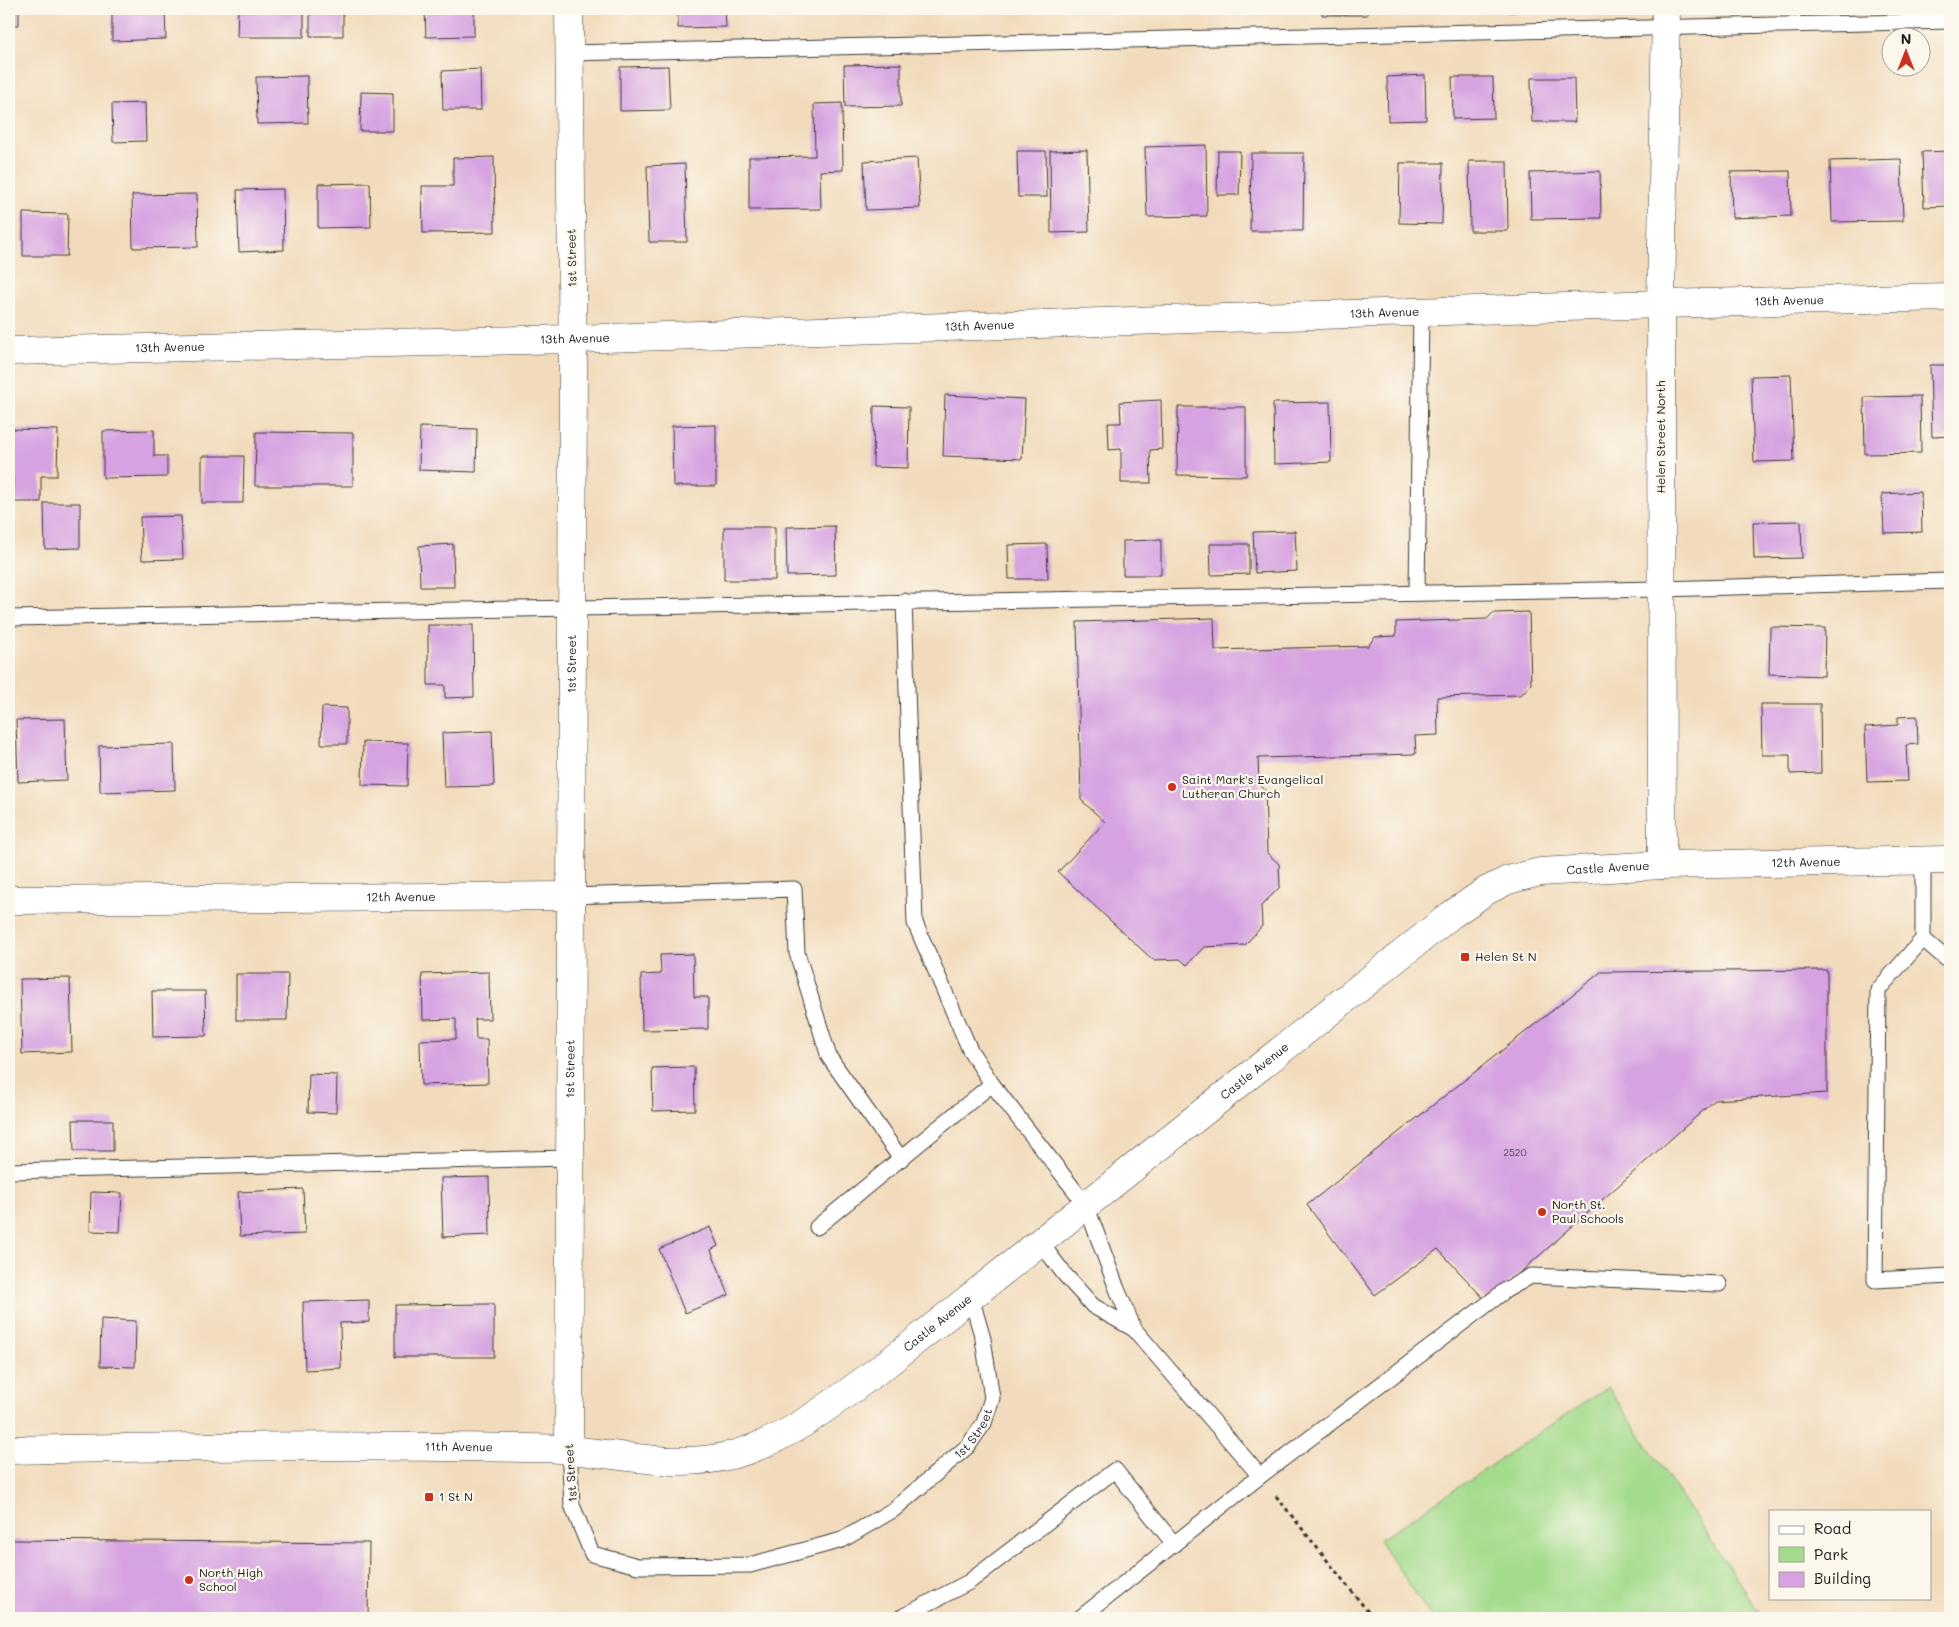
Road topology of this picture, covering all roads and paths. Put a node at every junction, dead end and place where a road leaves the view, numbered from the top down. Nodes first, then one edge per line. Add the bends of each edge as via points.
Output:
1 (569, 9) edge
2 (1666, 18) edge
3 (1950, 21) edge
4 (570, 53) junction
5 (1950, 297) edge
6 (1661, 304) junction
7 (1421, 312) junction
8 (573, 339) junction
9 (9, 351) edge
10 (1950, 581) edge
11 (1661, 589) junction
12 (1417, 592) junction
13 (904, 601) junction
14 (572, 606) junction
15 (9, 618) edge
16 (1923, 860) junction
17 (1950, 860) edge
18 (1662, 865) junction
19 (570, 896) junction
20 (9, 900) edge
21 (1923, 939) junction
22 (1950, 962) edge
23 (992, 1084) junction
24 (570, 1158) junction
25 (900, 1159) junction
26 (9, 1171) edge
27 (1086, 1205) junction
28 (817, 1228) dead end
29 (1040, 1242) junction
30 (1950, 1276) edge
31 (1719, 1284) dead end
32 (971, 1297) junction
33 (1134, 1329) junction
34 (884, 1366) joint
35 (569, 1449) junction
36 (9, 1450) edge
37 (1260, 1476) junction
38 (1174, 1544) junction
39 (900, 1618) edge
40 (1080, 1618) edge
41 (1373, 1618) edge

1 - 4 street, 1st Street
2 - 3 lane
2 - 4 lane
2 - 6 street, Helen Street North
4 - 8 street, 1st Street
5 - 6 street, 13th Avenue
6 - 7 street, 13th Avenue
6 - 11 street, Helen Street North
7 - 8 street, 13th Avenue
7 - 12 lane
8 - 9 street, 13th Avenue
8 - 14 street, 1st Street
10 - 11 lane
11 - 12 lane
11 - 18 street, Helen Street North
12 - 13 lane
13 - 14 lane
13 - 23 lane via 915,923 970,1050
14 - 15 lane
14 - 19 street, 1st Street
16 - 17 street, 12th Avenue
16 - 18 street, 12th Avenue
16 - 21 lane
18 - 27 street, Castle Avenue via 1540,872 1508,880 1486,891 1451,915
19 - 20 street, 12th Avenue
19 - 24 street, 1st Street
19 - 25 lane, 12th Avenue via 794,889 798,953 829,1057
21 - 22 lane
21 - 30 lane via 1878,990 1875,1280
23 - 25 lane
23 - 27 lane
24 - 26 lane
24 - 35 street, 1st Street
25 - 28 lane
27 - 29 street, Castle Avenue
27 - 33 lane
29 - 32 street, Castle Avenue
29 - 33 lane via 1093,1306
31 - 37 lane via 1531,1276 1506,1290
32 - 34 street, Castle Avenue
32 - 35 lane, 1st Street via 983,1339 992,1398 984,1423 968,1446 893,1510 842,1540 750,1565 638,1566 592,1554 572,1504
33 - 37 lane
34 - 35 street, 11th Avenue via 796,1428 733,1455 673,1462
35 - 36 street, 11th Avenue via 314,1446
37 - 38 lane
37 - 41 path
38 - 39 lane via 1115,1470 969,1582
38 - 40 lane

